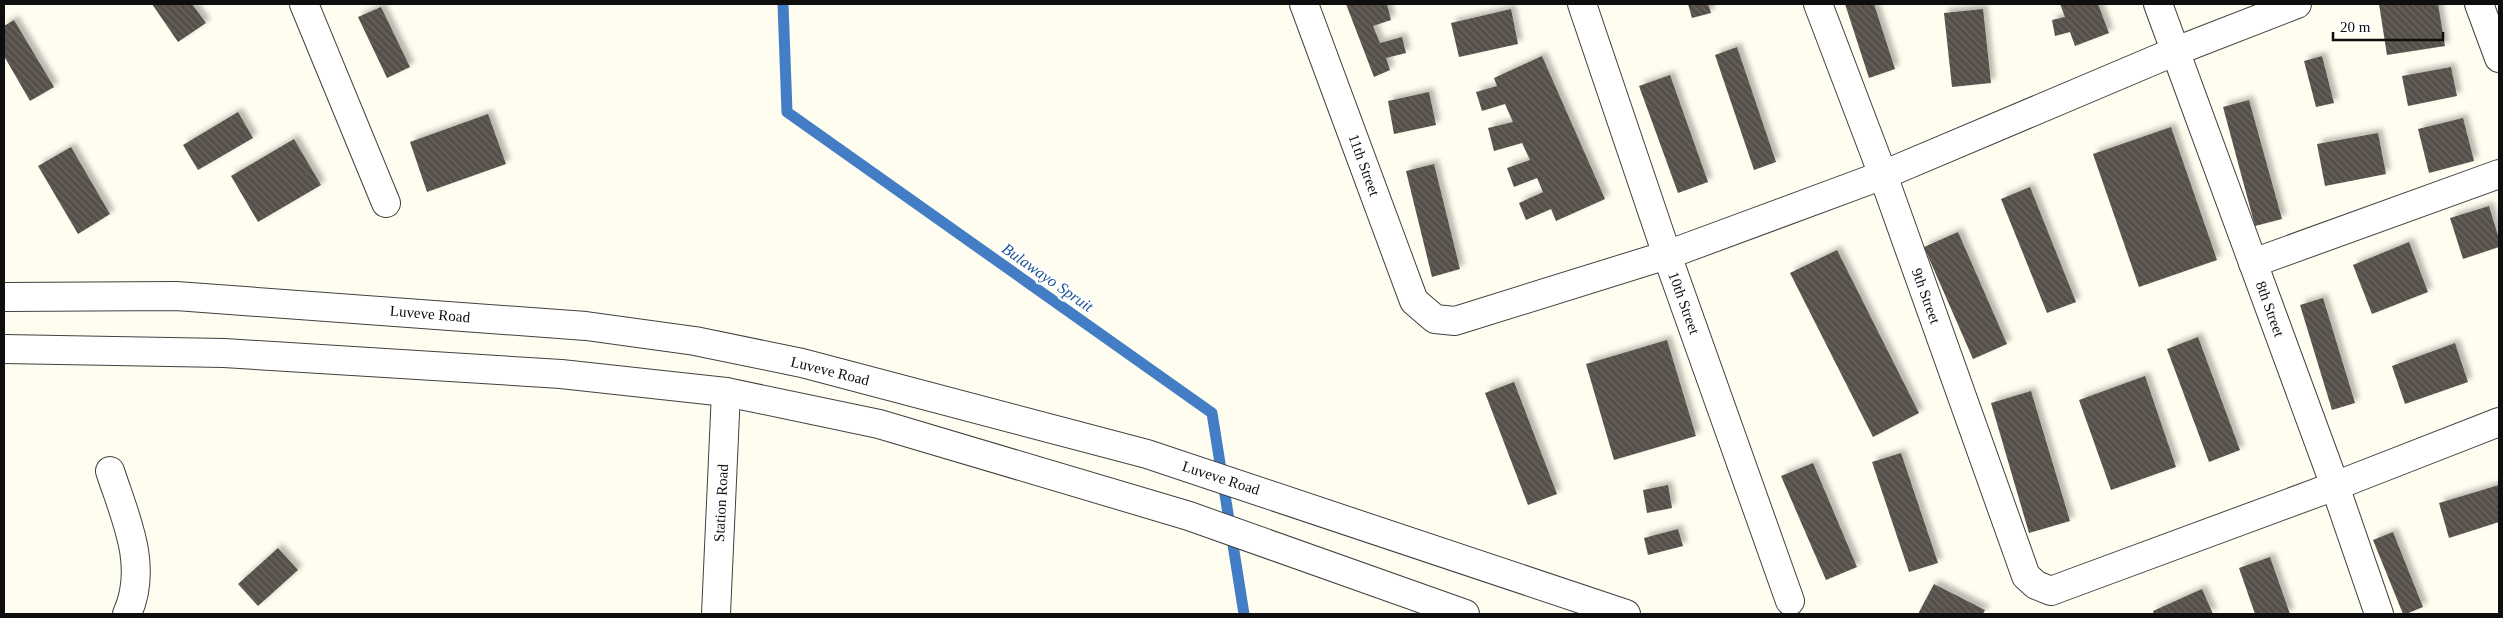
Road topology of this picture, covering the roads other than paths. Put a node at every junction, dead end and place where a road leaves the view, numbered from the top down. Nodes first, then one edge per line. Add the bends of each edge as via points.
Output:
1 (304, 4) edge
2 (1304, 4) edge
3 (1582, 4) edge
4 (1818, 4) edge
5 (2158, 4) edge
6 (2297, 4) edge
7 (2479, 4) edge
8 (2176, 51) junction
9 (2499, 58) edge
10 (2499, 174) edge
11 (1883, 175) junction
12 (386, 203) dead end
13 (1666, 255) junction
14 (2253, 263) junction
15 (4, 298) edge
16 (4, 350) edge
17 (726, 392) junction
18 (2499, 422) edge
19 (110, 471) dead end
20 (2335, 486) junction
21 (1790, 601) dead end
22 (127, 614) edge
23 (716, 614) edge
24 (1465, 614) edge
25 (1626, 614) edge
26 (2379, 614) edge

1 - 12 street
2 - 13 street, 11th Street via 1414,301 1435,319 1455,322
3 - 13 street, 10th Street
4 - 11 street, 9th Street
5 - 8 street, 8th Street
6 - 8 street
7 - 9 street
8 - 11 street
8 - 14 street, 8th Street
10 - 14 street
11 - 13 street
11 - 20 street, 9th Street via 2026,576 2036,585 2051,591
13 - 21 street, 10th Street
14 - 20 street, 8th Street
15 - 25 street, Luveve Road via 176,296 586,326 676,338 802,363 1147,454
16 - 17 street via 224,353 561,374
17 - 23 street, Station Road
17 - 24 street via 879,424 1189,516
18 - 20 street
19 - 22 street via 136,549 133,603
20 - 26 street, 8th Street

